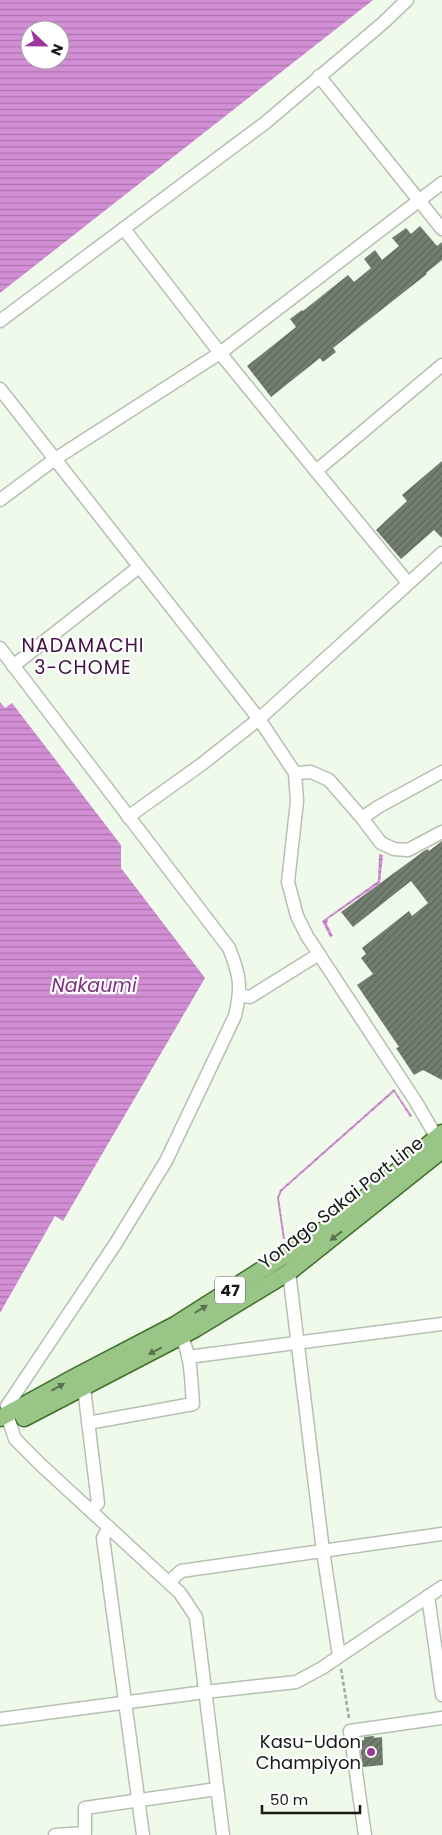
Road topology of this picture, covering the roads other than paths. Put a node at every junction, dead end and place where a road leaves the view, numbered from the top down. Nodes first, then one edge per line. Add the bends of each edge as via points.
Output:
1 (407, 0) edge
2 (318, 76) junction
3 (442, 183) edge
4 (419, 201) junction
5 (124, 229) junction
6 (442, 229) edge
7 (0, 322) edge
8 (220, 353) junction
9 (442, 365) edge
10 (0, 389) edge
11 (55, 459) junction
12 (316, 471) junction
13 (0, 500) edge
14 (442, 553) edge
15 (139, 567) junction
16 (408, 583) junction
17 (0, 648) edge
18 (13, 666) junction
19 (259, 718) junction
20 (442, 772) edge
21 (295, 773) junction
22 (128, 817) junction
23 (362, 818) junction
24 (442, 832) edge
25 (319, 954) junction
26 (240, 995) junction
27 (441, 1145) edge
28 (289, 1272) junction
29 (442, 1324) edge
30 (180, 1337) junction
31 (298, 1343) junction
32 (188, 1357) junction
33 (84, 1388) junction
34 (4, 1422) edge
35 (88, 1423) junction
36 (91, 1510) junction
37 (110, 1527) junction
38 (442, 1534) edge
39 (323, 1551) junction
40 (169, 1582) junction
41 (442, 1587) edge
42 (428, 1596) junction
43 (339, 1656) junction
44 (205, 1692) junction
45 (442, 1696) edge
46 (125, 1702) junction
47 (442, 1718) edge
48 (0, 1719) edge
49 (217, 1789) junction
50 (138, 1801) junction
51 (54, 1835) edge
52 (143, 1835) edge
53 (223, 1835) edge
54 (365, 1835) edge

1 - 2 street
2 - 4 street
2 - 5 street via 265,123
3 - 4 street
4 - 6 street
4 - 8 street
5 - 7 street
5 - 8 street
8 - 11 street
8 - 12 street
9 - 12 street
10 - 11 street
11 - 13 street
11 - 15 street
12 - 16 street
14 - 16 street
15 - 18 street
15 - 19 street
16 - 19 street
17 - 18 street
18 - 22 street
19 - 21 street
19 - 22 street
20 - 23 street
21 - 23 street via 312,772 329,780
21 - 25 street via 296,801 288,882 297,916
22 - 26 street via 229,948 238,970
23 - 24 street via 381,843 394,848 408,850
25 - 26 street via 250,997
25 - 27 street
26 - 34 street via 230,1028 166,1161 7,1406
27 -> 28 main road, Yonago Sakai Port Line / 47
34 -> 27 main road, Yonago Sakai Port Line / 47 via 77,1376 175,1325 282,1258
28 - 30 main road, Yonago Sakai Port Line / 47
28 - 31 street
29 - 31 street
30 - 32 street
30 -> 33 main road, Yonago Sakai Port Line / 47
31 - 32 street
31 - 39 street
32 - 35 street via 193,1404
33 - 34 main road, Yonago Sakai Port Line / 47
33 - 35 street
34 - 36 street via 15,1439
35 - 36 street via 98,1503
36 - 37 street
37 - 40 street
37 - 46 street via 103,1538
38 - 39 street
39 - 40 street via 181,1571
39 - 43 street
40 - 44 street via 196,1617
41 - 42 street
42 - 43 street
42 - 45 street
43 - 44 street via 296,1682
44 - 46 street
44 - 49 street
46 - 48 street
46 - 50 street
47 - 54 street via 350,1731
49 - 50 street
49 - 53 street
50 - 51 street via 85,1808 85,1833
50 - 52 street

